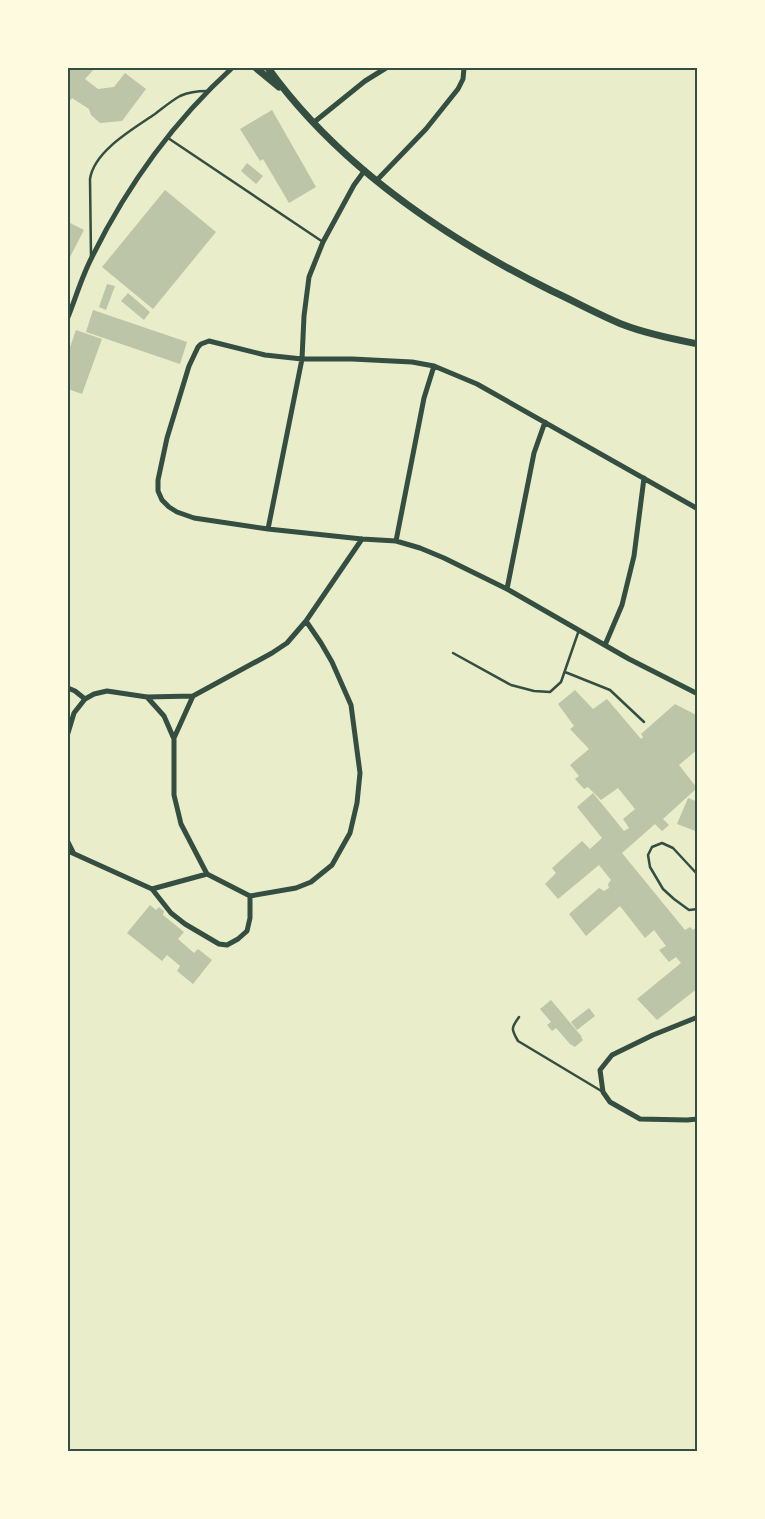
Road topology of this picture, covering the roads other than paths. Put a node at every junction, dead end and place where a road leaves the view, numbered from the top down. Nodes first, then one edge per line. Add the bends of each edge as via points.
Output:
1 (232, 68) edge
2 (256, 68) edge
3 (268, 68) edge
4 (386, 68) edge
5 (464, 68) edge
6 (207, 91) junction
7 (287, 94) junction
8 (313, 123) junction
9 (167, 138) junction
10 (365, 170) junction
11 (377, 180) junction
12 (323, 242) junction
13 (91, 258) junction
14 (68, 317) edge
15 (698, 344) edge
16 (302, 359) junction
17 (434, 366) junction
18 (546, 422) junction
19 (644, 478) junction
20 (698, 509) edge
21 (268, 529) junction
22 (362, 538) junction
23 (396, 540) junction
24 (507, 589) junction
25 (306, 621) junction
26 (579, 630) junction
27 (605, 645) junction
28 (453, 653) dead end
29 (565, 672) junction
30 (68, 688) edge
31 (698, 694) edge
32 (193, 696) junction
33 (147, 697) junction
34 (85, 699) junction
35 (644, 722) dead end
36 (68, 734) edge
37 (174, 739) junction
38 (68, 842) edge
39 (70, 852) edge
40 (207, 874) junction
41 (698, 875) edge
42 (152, 889) junction
43 (250, 896) junction
44 (698, 909) edge
45 (698, 1016) edge
46 (519, 1017) dead end
47 (603, 1092) junction
48 (698, 1119) edge

1 - 6 street
2 - 7 street
3 - 7 street
4 - 8 street
5 - 11 street via 458,89 426,129
6 - 9 street
6 - 13 lane via 181,96 103,153 90,179
7 - 8 street
8 - 10 street
9 - 12 lane
9 - 13 street via 122,201
10 - 11 street
10 - 12 street
11 - 15 street via 402,201 471,247 520,275 625,325
12 - 16 street via 309,277
13 - 14 street
16 - 17 street via 412,362
16 - 21 street
16 - 21 street via 265,355 209,341 201,344 192,356 158,480 162,500 177,512 209,521
17 - 18 street via 477,384
17 - 23 street via 424,398
18 - 19 street
18 - 24 street via 533,460
19 - 20 street
19 - 27 street via 634,556 622,605
21 - 22 street
22 - 23 street
22 - 25 street
23 - 24 street via 444,558
24 - 26 street
25 - 32 street via 272,653
25 - 43 street via 332,662 350,706 360,772 357,803 350,832 332,865 312,882
26 - 27 street
26 - 29 lane
27 - 31 street
28 - 29 lane via 511,685 534,691 550,692 561,682
29 - 35 lane via 610,690
30 - 34 street
32 - 33 street
32 - 37 street
33 - 34 street via 107,691
33 - 37 street via 164,716
34 - 36 street via 74,713
37 - 40 street via 174,794 181,824
38 - 39 street
39 - 42 street
40 - 42 street
40 - 43 street
41 - 44 lane via 673,848 662,843 652,847 648,855 650,867 663,888 690,910
42 - 43 street via 185,924 219,944 227,945 247,931
45 - 47 street via 612,1055 600,1070
46 - 47 lane via 512,1032 518,1041
47 - 48 street via 610,1102 640,1119

